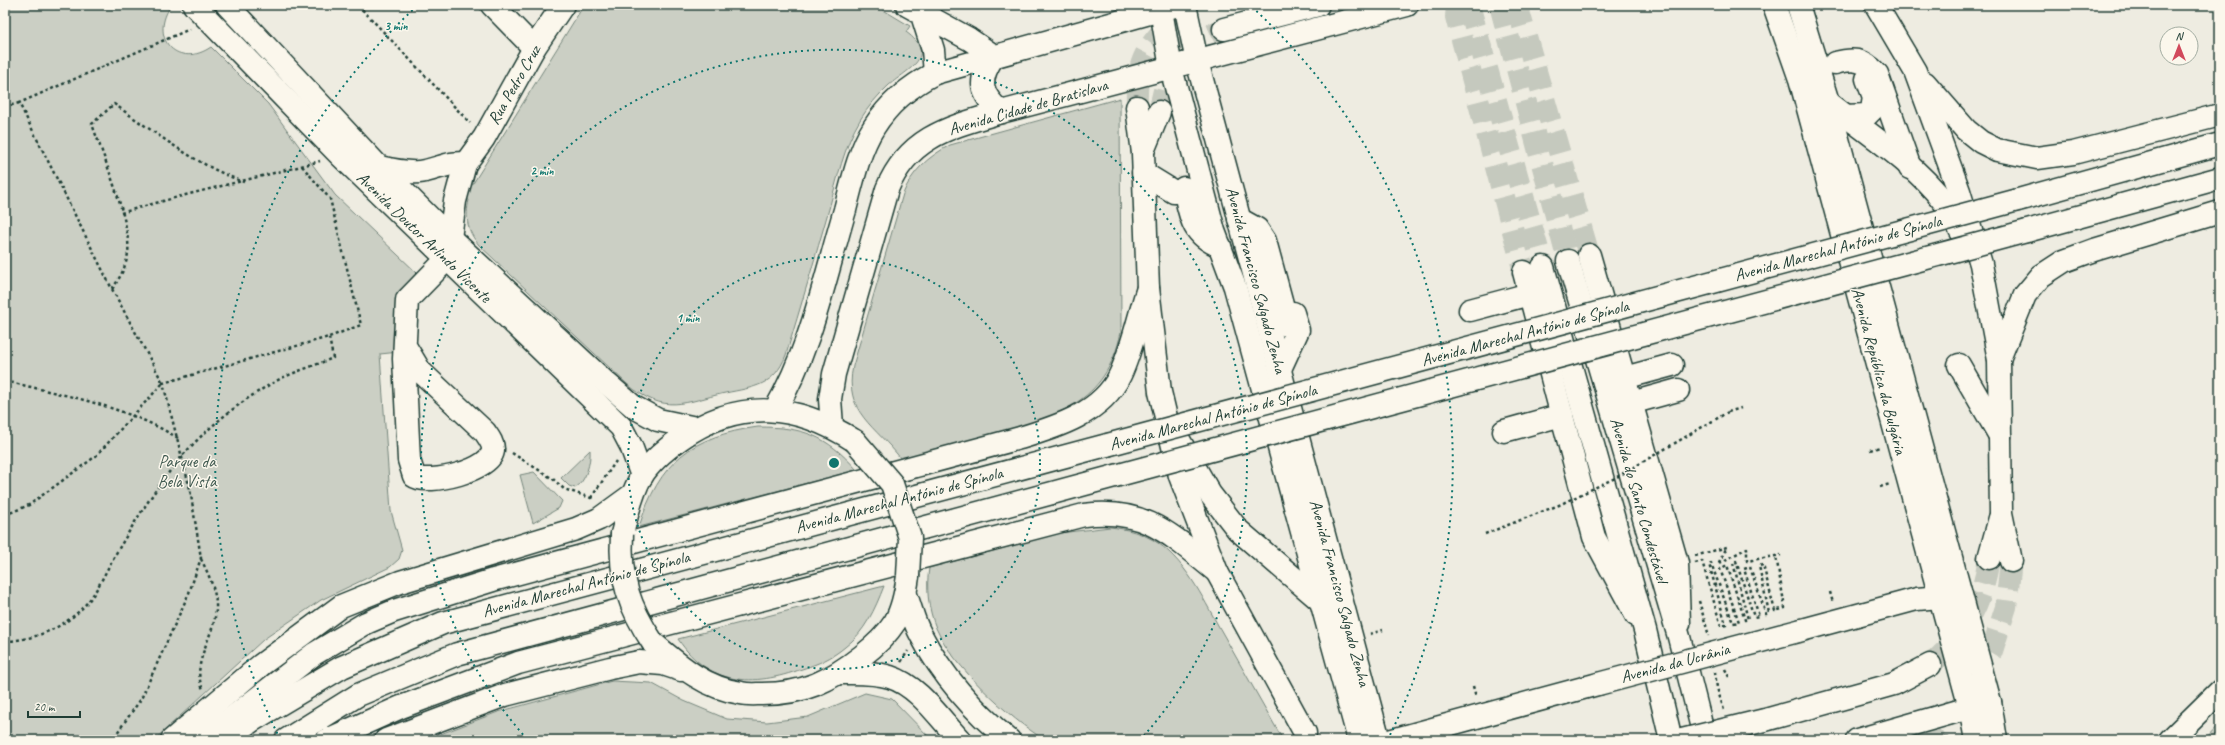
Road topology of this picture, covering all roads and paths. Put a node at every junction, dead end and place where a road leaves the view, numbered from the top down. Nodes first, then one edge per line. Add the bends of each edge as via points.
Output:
1 (194, 5) edge
2 (227, 5) edge
3 (358, 5) edge
4 (492, 5) edge
5 (563, 5) edge
6 (1185, 5) edge
7 (1291, 5) edge
8 (1318, 5) edge
9 (1407, 5) edge
10 (1774, 5) edge
11 (1798, 5) edge
12 (1876, 5) edge
13 (1167, 7) edge
14 (914, 10) edge
15 (1251, 23) junction
16 (1224, 29) tunnel mouth
17 (187, 30) dead end
18 (534, 48) junction
19 (994, 56) junction
20 (1197, 61) junction
21 (1171, 68) junction
22 (1915, 71) junction
23 (935, 73) junction
24 (1828, 102) junction
25 (20, 103) junction
26 (5, 107) edge
27 (1137, 107) tunnel mouth
28 (1001, 112) junction
29 (1159, 112) tunnel mouth
30 (2220, 115) edge
31 (1845, 116) junction
32 (484, 138) junction
33 (2220, 144) edge
34 (340, 155) junction
35 (1143, 163) junction
36 (465, 164) junction
37 (302, 166) junction
38 (378, 167) junction
39 (1910, 168) junction
40 (2220, 178) edge
41 (244, 182) junction
42 (2220, 212) edge
43 (121, 213) junction
44 (1239, 219) junction
45 (1220, 246) junction
46 (448, 249) junction
47 (1589, 255) tunnel mouth
48 (1568, 261) tunnel mouth
49 (1980, 264) junction
50 (1281, 267) dead end
51 (1148, 288) junction
52 (112, 289) junction
53 (1530, 294) junction
54 (1470, 310) dead end
55 (1288, 326) dead end
56 (329, 337) junction
57 (405, 346) junction
58 (1999, 360) junction
59 (1672, 365) dead end
60 (1959, 365) dead end
61 (1280, 369) junction
62 (1624, 378) junction
63 (5, 381) edge
64 (163, 383) junction
65 (1678, 390) dead end
66 (442, 392) junction
67 (1160, 392) junction
68 (1631, 402) junction
69 (1741, 408) dead end
70 (775, 410) junction
71 (132, 415) junction
72 (1562, 415) junction
73 (407, 417) junction
74 (832, 426) junction
75 (696, 428) junction
76 (1504, 431) dead end
77 (2000, 436) junction
78 (178, 438) junction
79 (493, 450) junction
80 (183, 456) junction
81 (642, 476) junction
82 (564, 489) dead end
83 (632, 495) junction
84 (2001, 513) junction
85 (5, 515) edge
86 (1485, 534) dead end
87 (1781, 555) dead end
88 (1776, 556) junction
89 (1694, 557) dead end
90 (201, 558) junction
91 (1989, 558) tunnel mouth
92 (2011, 561) tunnel mouth
93 (1718, 564) junction
94 (1689, 565) dead end
95 (1720, 569) junction
96 (1216, 572) junction
97 (907, 585) junction
98 (1950, 595) junction
99 (1322, 602) junction
100 (1645, 630) junction
101 (920, 634) junction
102 (1679, 637) junction
103 (5, 641) edge
104 (1930, 665) tunnel mouth
105 (1715, 668) dead end
106 (684, 671) junction
107 (841, 673) junction
108 (891, 677) junction
109 (1474, 686) dead end
110 (2220, 691) edge
111 (1477, 698) dead end
112 (1980, 705) junction
113 (212, 707) junction
114 (1727, 718) dead end
115 (1765, 720) junction
116 (1305, 733) dead end
117 (112, 740) edge
118 (172, 740) edge
119 (203, 740) edge
120 (226, 740) edge
121 (286, 740) edge
122 (326, 740) edge
123 (386, 740) edge
124 (960, 740) edge
125 (1009, 740) edge
126 (1359, 740) edge
127 (1379, 740) edge
128 (1392, 740) edge
129 (1671, 740) edge
130 (1682, 740) edge
131 (1705, 740) edge
132 (1733, 740) edge
133 (1857, 740) edge
134 (1976, 740) edge
135 (1996, 740) edge
136 (2170, 740) edge

1 - 34 main road, Avenida Doutor Arlindo Vicente
2 - 38 main road, Avenida Doutor Arlindo Vicente
3 - 32 path
4 - 18 main road
5 - 18 main road, Rua Pedro Cruz
6 - 20 main road, Avenida Francisco Salgado Zenha
7 - 15 main road
8 - 15 main road
9 - 20 main road, Avenida Cidade de Bratislava
10 - 98 main road, Avenida República da Bulgária via 1800,79
11 - 24 main road, Avenida República da Bulgária
12 - 22 main road
13 - 19 main road
13 - 21 main road, Avenida Francisco Salgado Zenha
14 - 19 main road via 969,39
14 - 23 main road via 933,50
15 - 16 main road
17 - 25 path
18 - 32 main road, Rua Pedro Cruz
19 - 23 main road
19 - 28 main road via 985,70 982,86 988,101
20 - 21 main road, Avenida Cidade de Bratislava
20 - 44 main road, Avenida Francisco Salgado Zenha
21 - 28 main road, Avenida Cidade de Bratislava
21 - 45 main road, Avenida Francisco Salgado Zenha
22 - 30 main road via 1966,130 1981,142 1997,150 2037,158 2073,153
22 - 49 main road via 1957,185
23 - 70 main road via 899,97 881,117 867,140 808,337 789,386
24 - 31 main road
24 - 98 main road, Avenida República da Bulgária
25 - 26 path
25 - 52 path
27 - 35 main road
28 - 74 main road, Avenida Cidade de Bratislava via 943,130 928,138 906,157 892,178 835,368 830,399
29 - 35 main road
31 - 39 main road
31 - 39 main road via 1868,115 1872,110 1874,97 1861,70 1837,66 1849,59 1859,60 1865,62 1877,74
32 - 36 main road, Rua Pedro Cruz
33 - 120 main road, Avenida Marechal António de Spínola, bridge via 443,623 342,667 253,720
34 - 37 path
34 - 46 main road, Avenida Doutor Arlindo Vicente
35 - 45 main road via 1179,190 1196,230 1210,242
35 - 51 main road
36 - 38 main road via 458,162 439,169 419,172
36 - 46 main road, Rua Pedro Cruz via 455,201
37 - 41 path
37 - 56 path via 330,199 361,325
38 - 46 main road, Avenida Doutor Arlindo Vicente
39 - 49 main road via 1944,202
40 - 121 main road, Avenida Marechal António de Spínola, bridge via 457,654 358,695
41 - 43 path via 169,198
41 - 43 path via 219,174 198,162 114,104 92,124
42 - 58 main road via 2094,250 2064,261 2041,276 2025,295
43 - 52 path via 128,235 128,252 123,271
44 - 55 main road via 1257,229 1265,241
44 - 61 main road, Avenida Francisco Salgado Zenha
45 - 99 main road, Avenida Francisco Salgado Zenha via 1235,287
46 - 57 main road via 407,300
46 - 75 main road, Avenida Doutor Arlindo Vicente via 634,407 658,420
46 - 81 main road, Avenida Doutor Arlindo Vicente via 621,427
47 - 62 main road
48 - 102 main road, Avenida do Santo Condestável
49 - 58 main road
50 - 61 main road via 1298,330
51 - 67 main road
51 - 119 main road via 1120,376 1107,394 1090,409 1070,421 1020,438 493,580 394,611 366,623 314,654
52 - 64 path
53 - 54 main road
53 - 72 main road
53 - 100 main road, Avenida do Santo Condestável via 1534,270
56 - 64 path
56 - 80 path via 333,358 280,379 230,410
57 - 66 main road via 420,371
57 - 73 main road
58 - 77 main road
59 - 62 main road
60 - 77 main road
61 - 127 main road, Avenida Francisco Salgado Zenha
62 - 68 main road
63 - 71 path via 77,398
64 - 71 path
64 - 78 path
65 - 68 main road
66 - 73 main road via 429,388 416,393 410,403
66 - 79 main road via 486,432
67 - 96 main road via 1180,476
67 - 99 main road via 1186,452 1222,510 1253,545
68 - 102 main road via 1677,563
69 - 86 path, bridge via 1728,412 1617,477 1559,505
70 - 74 main road via 804,415
70 - 75 main road via 742,412 710,421
71 - 78 path via 157,425
71 - 85 path via 96,456 29,505
72 - 76 main road
72 - 100 main road via 1594,537
73 - 79 main road via 409,460 411,469 419,479 435,479 480,468 491,458
74 - 97 main road, bridge via 855,441 892,484 910,538
75 - 81 main road via 663,451
77 - 84 main road
78 - 80 path
79 - 82 path via 513,453
80 - 90 path
80 - 103 path via 139,516 100,584 82,608 71,618 45,633
81 - 83 main road
83 - 106 main road, bridge via 622,534 622,574 629,600 641,626 653,643
83 - 113 main road via 599,519 576,529 400,582 341,606 261,665
84 - 91 main road
84 - 92 main road
87 - 88 path
88 - 93 path via 1747,561 1747,548
88 - 95 path via 1785,608 1775,611 1763,565 1759,566 1770,613 1766,614 1750,567 1744,569 1759,616 1754,617 1736,561 1733,563 1748,619 1745,620 1727,565
89 - 93 path via 1727,547
90 - 113 path via 211,580 217,607 199,666 199,681
90 - 117 path via 189,593 142,699
93 - 95 path
94 - 95 path via 1702,561 1721,626 1726,625 1708,564 1711,563 1733,623 1739,622
96 - 116 main road
96 - 122 main road via 1167,532 1137,518 1102,512 1077,516 518,663 401,707
97 - 101 main road
97 - 107 main road via 895,621 881,641
98 - 112 main road, Avenida República da Bulgária
98 - 128 main road, Avenida da Ucrânia, bridge via 1917,599
99 - 126 main road, Avenida Francisco Salgado Zenha
100 - 129 main road, Avenida do Santo Condestável
101 - 108 path
101 - 125 main road via 941,669
102 - 131 main road, Avenida do Santo Condestável
104 - 115 main road via 1894,684
105 - 114 path via 1717,688
106 - 107 main road via 700,680 741,694 782,694 818,685
106 - 123 main road via 663,664 639,662 610,668 505,696
107 - 108 main road
108 - 124 main road via 915,692
109 - 111 path
110 - 136 main road
112 - 133 main road
112 - 134 main road, Avenida República da Bulgária
112 - 135 main road, Avenida República da Bulgária
113 - 118 main road
115 - 130 main road, bridge
115 - 132 main road

